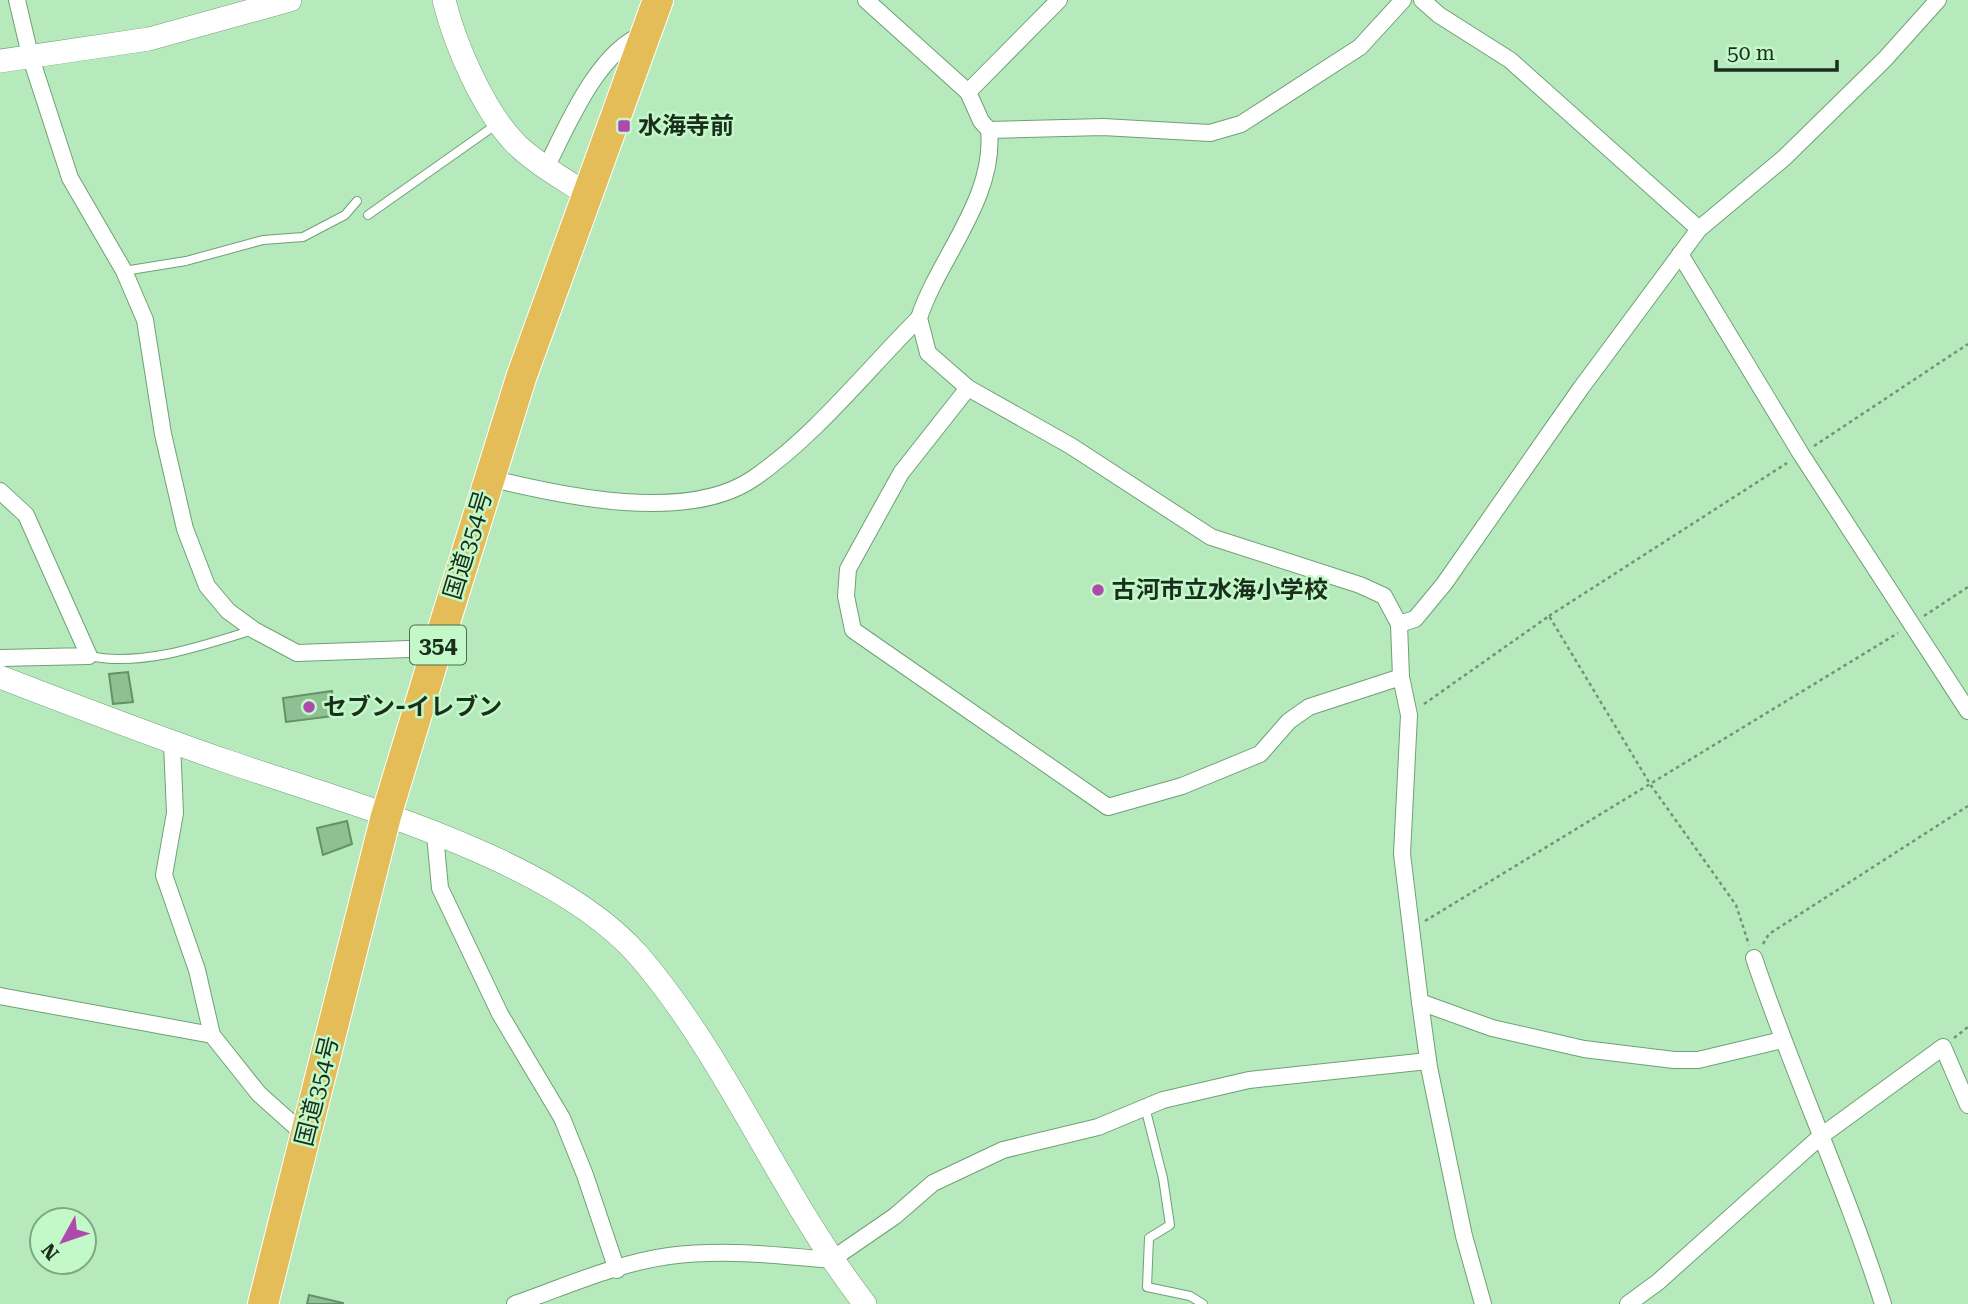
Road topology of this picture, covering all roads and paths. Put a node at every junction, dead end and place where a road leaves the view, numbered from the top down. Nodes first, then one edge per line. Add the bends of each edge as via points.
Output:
1 (17, 0) edge
2 (290, 0) edge
3 (444, 0) edge
4 (658, 0) edge
5 (866, 0) edge
6 (1059, 0) edge
7 (1403, 0) edge
8 (1423, 0) edge
9 (1938, 0) edge
10 (646, 33) junction
11 (30, 55) junction
12 (0, 61) edge
13 (968, 92) junction
14 (500, 122) junction
15 (989, 130) junction
16 (547, 168) junction
17 (588, 195) junction
18 (357, 201) dead end
19 (368, 215) dead end
20 (1699, 229) junction
21 (1680, 254) junction
22 (124, 271) junction
23 (919, 318) junction
24 (1968, 344) edge
25 (968, 388) junction
26 (1801, 454) junction
27 (489, 478) junction
28 (0, 491) edge
29 (1968, 587) edge
30 (1549, 616) junction
31 (1399, 624) junction
32 (1911, 625) junction
33 (254, 630) junction
34 (437, 648) junction
35 (89, 656) junction
36 (0, 657) edge
37 (0, 677) edge
38 (1401, 677) junction
39 (1968, 711) edge
40 (1409, 715) junction
41 (172, 743) junction
42 (1650, 784) junction
43 (1968, 806) edge
44 (386, 816) junction
45 (435, 835) junction
46 (1411, 929) junction
47 (1754, 958) junction
48 (0, 996) edge
49 (1420, 1002) junction
50 (212, 1035) junction
51 (1782, 1040) junction
52 (1428, 1061) junction
53 (1968, 1105) edge
54 (1145, 1107) junction
55 (307, 1132) junction
56 (1821, 1136) junction
57 (831, 1260) junction
58 (617, 1269) junction
59 (263, 1304) edge
60 (515, 1304) edge
61 (865, 1304) edge
62 (1203, 1304) edge
63 (1483, 1304) edge
64 (1628, 1304) edge
65 (1883, 1304) edge

1 - 11 street
2 - 11 street via 149,39
3 - 14 street via 464,55
4 - 10 highway, 国道354号 / 354
5 - 13 street
6 - 13 street
7 - 15 street via 1360,47 1241,124 1210,134 1103,127
8 - 20 street via 1438,15 1510,60
9 - 20 street via 1885,60 1784,158
10 - 16 street via 614,54 586,93
10 - 17 highway, 国道354号 / 354
11 - 12 street
11 - 22 street via 70,178
13 - 15 street
14 - 16 street via 517,144
14 - 19 lane
15 - 23 street via 988,156 971,214
16 - 17 street
17 - 27 highway, 国道354号 / 354
18 - 22 lane via 345,215 303,237 262,240 186,261
20 - 21 street
21 - 26 street
21 - 31 street via 1444,584 1415,619
22 - 33 street via 145,320 163,434 197,565 228,611
23 - 25 street via 928,353
23 - 27 street via 802,438 752,479 708,497 607,502
24 - 26 path
25 - 31 street via 1071,446 1211,537 1384,596
25 - 38 street via 901,473 848,569 846,596 853,630 1108,807 1182,786 1260,754 1289,721 1310,707
26 - 30 path
26 - 32 street
27 - 34 highway, 国道354号 / 354
28 - 35 street via 26,516
29 - 32 path
30 - 40 path
30 - 42 path
31 - 38 street
32 - 39 street
32 - 42 path
33 - 34 street via 297,653
33 - 35 lane via 136,659 110,661
34 - 44 highway, 国道354号 / 354
35 - 36 street
37 - 41 street
38 - 40 street
40 - 46 street via 1402,855
41 - 44 street
41 - 50 street via 175,813 164,875 197,970
42 - 46 path
42 - 47 path via 1736,905
43 - 47 path via 1769,934
44 - 45 street
44 - 55 highway, 国道354号 / 354
45 - 57 street via 550,888 596,918 637,954 673,1000
45 - 58 street via 440,888 500,1014 562,1118
46 - 49 street
47 - 51 street
48 - 50 street
49 - 51 street via 1492,1028 1571,1046 1674,1060 1698,1060
49 - 52 street
50 - 55 street via 259,1094
51 - 56 street
52 - 54 street via 1249,1080
52 - 63 street via 1464,1236
53 - 56 street via 1943,1047
54 - 57 street via 1098,1127 1003,1150 933,1183
54 - 62 lane via 1170,1225 1149,1238 1147,1287 1190,1296
55 - 59 highway, 国道354号 / 354
56 - 64 street via 1658,1283
56 - 65 street
57 - 58 street via 716,1254 669,1256
57 - 61 street
58 - 60 street

